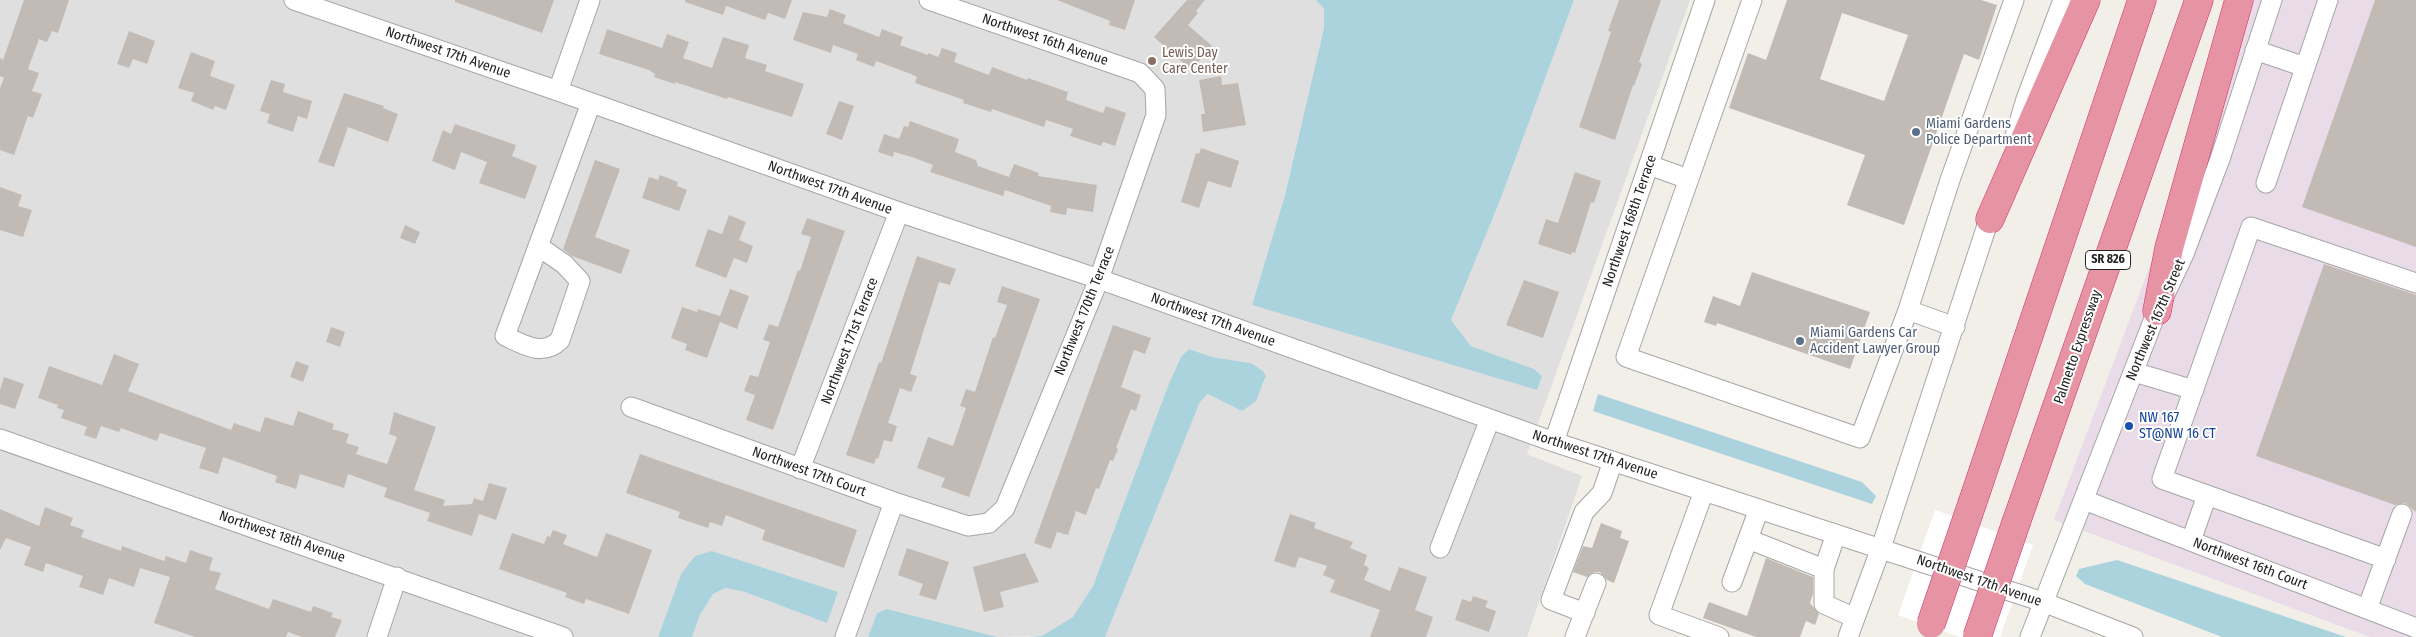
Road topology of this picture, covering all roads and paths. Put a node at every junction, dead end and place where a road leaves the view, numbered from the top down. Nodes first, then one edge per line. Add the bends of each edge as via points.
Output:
1 (294, 0) edge
2 (590, 0) edge
3 (930, 0) edge
4 (1705, 0) edge
5 (1752, 0) edge
6 (2014, 0) edge
7 (2063, 0) edge
8 (2086, 0) edge
9 (2142, 0) edge
10 (2199, 0) edge
11 (2239, 0) edge
12 (2272, 0) edge
13 (2323, 1) edge
14 (2255, 50) junction
15 (2305, 67) junction
16 (1155, 89) joint
17 (558, 91) junction
18 (591, 103) junction
19 (1649, 165) junction
20 (1688, 179) junction
21 (2266, 183) dead end
22 (899, 212) junction
23 (1990, 219) junction
24 (538, 246) junction
25 (1099, 279) junction
26 (2416, 283) edge
27 (1908, 310) junction
28 (2157, 311) junction
29 (1955, 327) junction
30 (2134, 372) junction
31 (2194, 390) junction
32 (631, 407) dead end
33 (1490, 419) junction
34 (0, 439) edge
35 (1554, 442) junction
36 (1613, 461) junction
37 (800, 469) junction
38 (1704, 491) junction
39 (2207, 496) junction
40 (2084, 500) junction
41 (894, 502) junction
42 (1759, 509) junction
43 (2402, 514) dead end
44 (989, 522) joint
45 (1836, 534) junction
46 (1748, 539) junction
47 (2191, 541) junction
48 (1440, 548) dead end
49 (1881, 548) junction
50 (2386, 559) junction
51 (1824, 569) junction
52 (397, 577) junction
53 (1732, 582) dead end
54 (1596, 583) dead end
55 (2042, 602) junction
56 (2367, 609) junction
57 (1584, 613) junction
58 (1855, 618) junction
59 (1669, 624) edge
60 (2416, 628) edge
61 (1929, 630) edge
62 (377, 637) edge
63 (563, 637) edge
64 (845, 637) edge
65 (1575, 637) edge
66 (1719, 637) edge
67 (1848, 637) edge
68 (1977, 637) edge
69 (2030, 637) edge
70 (2133, 637) edge

1 - 17 street, Northwest 17th Avenue
2 - 17 street
3 - 16 street, Northwest 16th Avenue via 1140,73
4 - 19 street, Northwest 168th Terrace
5 - 20 street
6 - 27 street
7 - 23 street via 2026,99
8 - 23 highway
9 - 61 highway, bridge
10 - 68 highway, Palmetto Expressway / SR 826, bridge
11 - 28 highway via 2170,248
12 - 14 street, Northwest 167th Street
13 - 15 street
14 - 15 street
14 - 28 street, Northwest 167th Street via 2220,159 2184,254
15 - 21 street
16 - 25 street, Northwest 170th Terrace via 1156,116
17 - 18 street, Northwest 17th Avenue
18 - 22 street, Northwest 17th Avenue
18 - 24 street
19 - 20 street
19 - 35 street, Northwest 168th Terrace
20 - 27 street via 1626,358 1860,438
22 - 25 street, Northwest 17th Avenue
22 - 37 street, Northwest 171st Terrace
23 - 29 street
24 - 24 street via 505,336 534,349 545,349 554,347 560,340 580,281 564,264
25 - 33 street, Northwest 17th Avenue
25 - 44 street, Northwest 170th Terrace via 1005,508
26 - 31 street via 2251,226
27 - 29 street
28 - 30 street, Northwest 167th Street
29 - 49 street
30 - 31 street
30 - 40 street, Northwest 167th Street
31 - 39 street via 2162,479
32 - 37 street, Northwest 17th Court
33 - 35 street, Northwest 17th Avenue
33 - 48 street
34 - 52 street, Northwest 18th Avenue
35 - 36 street, Northwest 17th Avenue
36 - 38 street, Northwest 17th Avenue
36 - 57 street via 1602,493 1584,512 1551,600
37 - 41 street, Northwest 17th Court
38 - 42 street, Northwest 17th Avenue
38 - 59 street
39 - 47 street
39 - 50 street
40 - 47 street, Northwest 16th Court
40 - 55 street, Northwest 167th Street
41 - 44 street, Northwest 17th Court via 968,526
41 - 64 street
42 - 45 street, Northwest 17th Avenue
42 - 46 street
43 - 50 street
45 - 49 street, Northwest 17th Avenue
45 - 51 street
46 - 51 street
46 - 53 street
47 - 56 street, Northwest 16th Court
49 - 55 street, Northwest 17th Avenue
49 - 58 street
50 - 56 street
51 - 58 street via 1824,604
52 - 62 street
52 - 63 street, Northwest 18th Avenue
54 - 57 street
55 - 69 street, Northwest 167th Street
55 - 70 street, Northwest 17th Avenue
56 - 60 street, Northwest 16th Court
57 - 65 street
58 - 67 street
59 - 66 street

